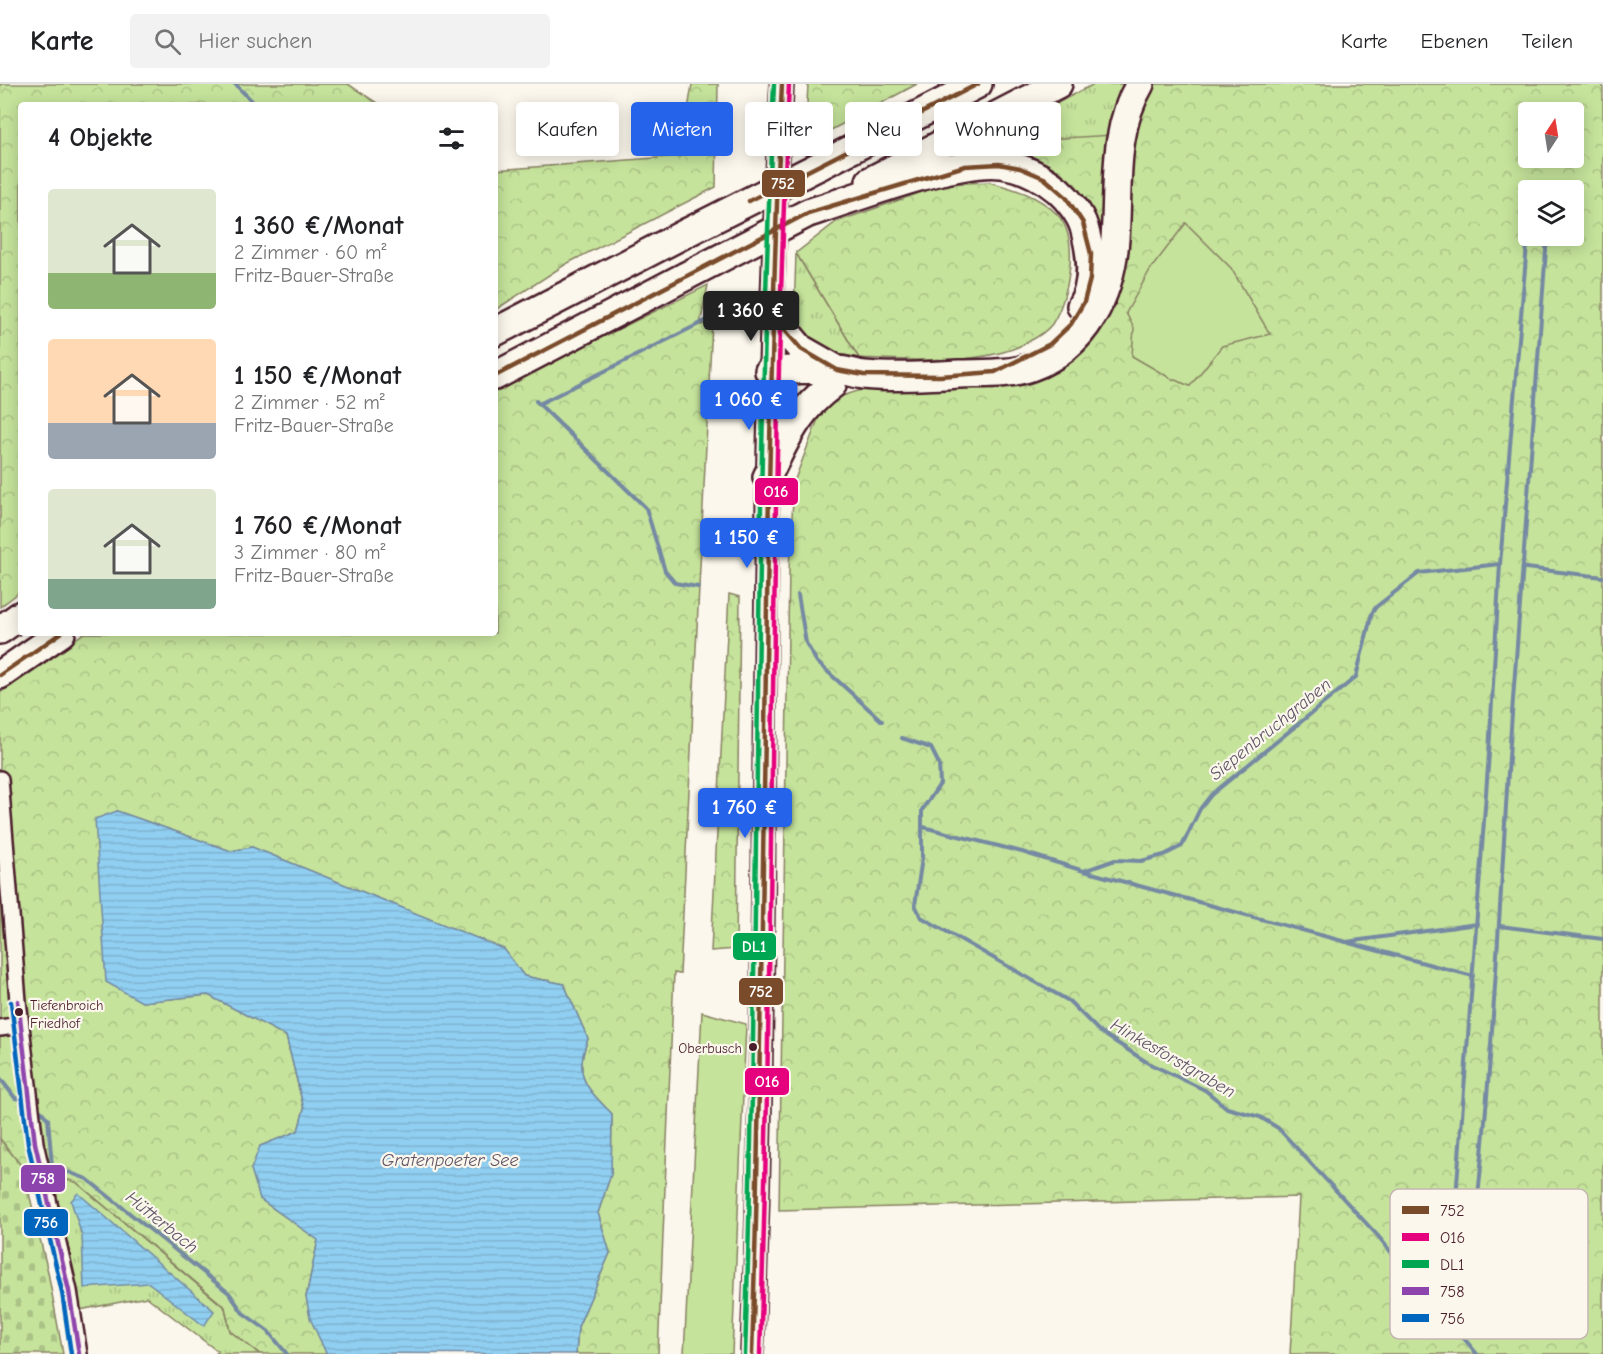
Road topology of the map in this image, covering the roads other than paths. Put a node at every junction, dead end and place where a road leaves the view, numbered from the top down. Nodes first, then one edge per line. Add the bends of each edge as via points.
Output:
1 (782, 84) edge
2 (978, 84) edge
3 (1058, 84) edge
4 (1140, 84) edge
5 (807, 213) junction
6 (772, 315) junction
7 (498, 330) edge
8 (995, 372) junction
9 (498, 374) edge
10 (835, 377) junction
11 (769, 379) junction
12 (767, 477) junction
13 (18, 617) edge
14 (0, 630) edge
15 (57, 636) edge
16 (0, 675) edge
17 (0, 779) edge
18 (21, 1025) junction
19 (0, 1028) edge
20 (79, 1354) edge
21 (752, 1354) edge

1 - 6 main road
2 - 7 highway, bridge
3 - 5 highway
4 - 8 highway via 1123,127 1117,168 1115,240 1098,308 1083,332 1057,355 1029,368
5 - 8 highway via 965,166 999,164 1020,168 1066,197 1083,223 1091,254 1084,302 1071,324 1050,344
5 - 9 highway, bridge
6 - 10 highway via 801,349
6 - 11 main road
8 - 10 highway
10 - 11 highway
10 - 12 highway via 798,418
11 - 12 main road
12 - 21 main road via 763,1041
13 - 14 highway
15 - 16 highway
17 - 18 street
18 - 19 street
18 - 20 street via 35,1143 69,1291

